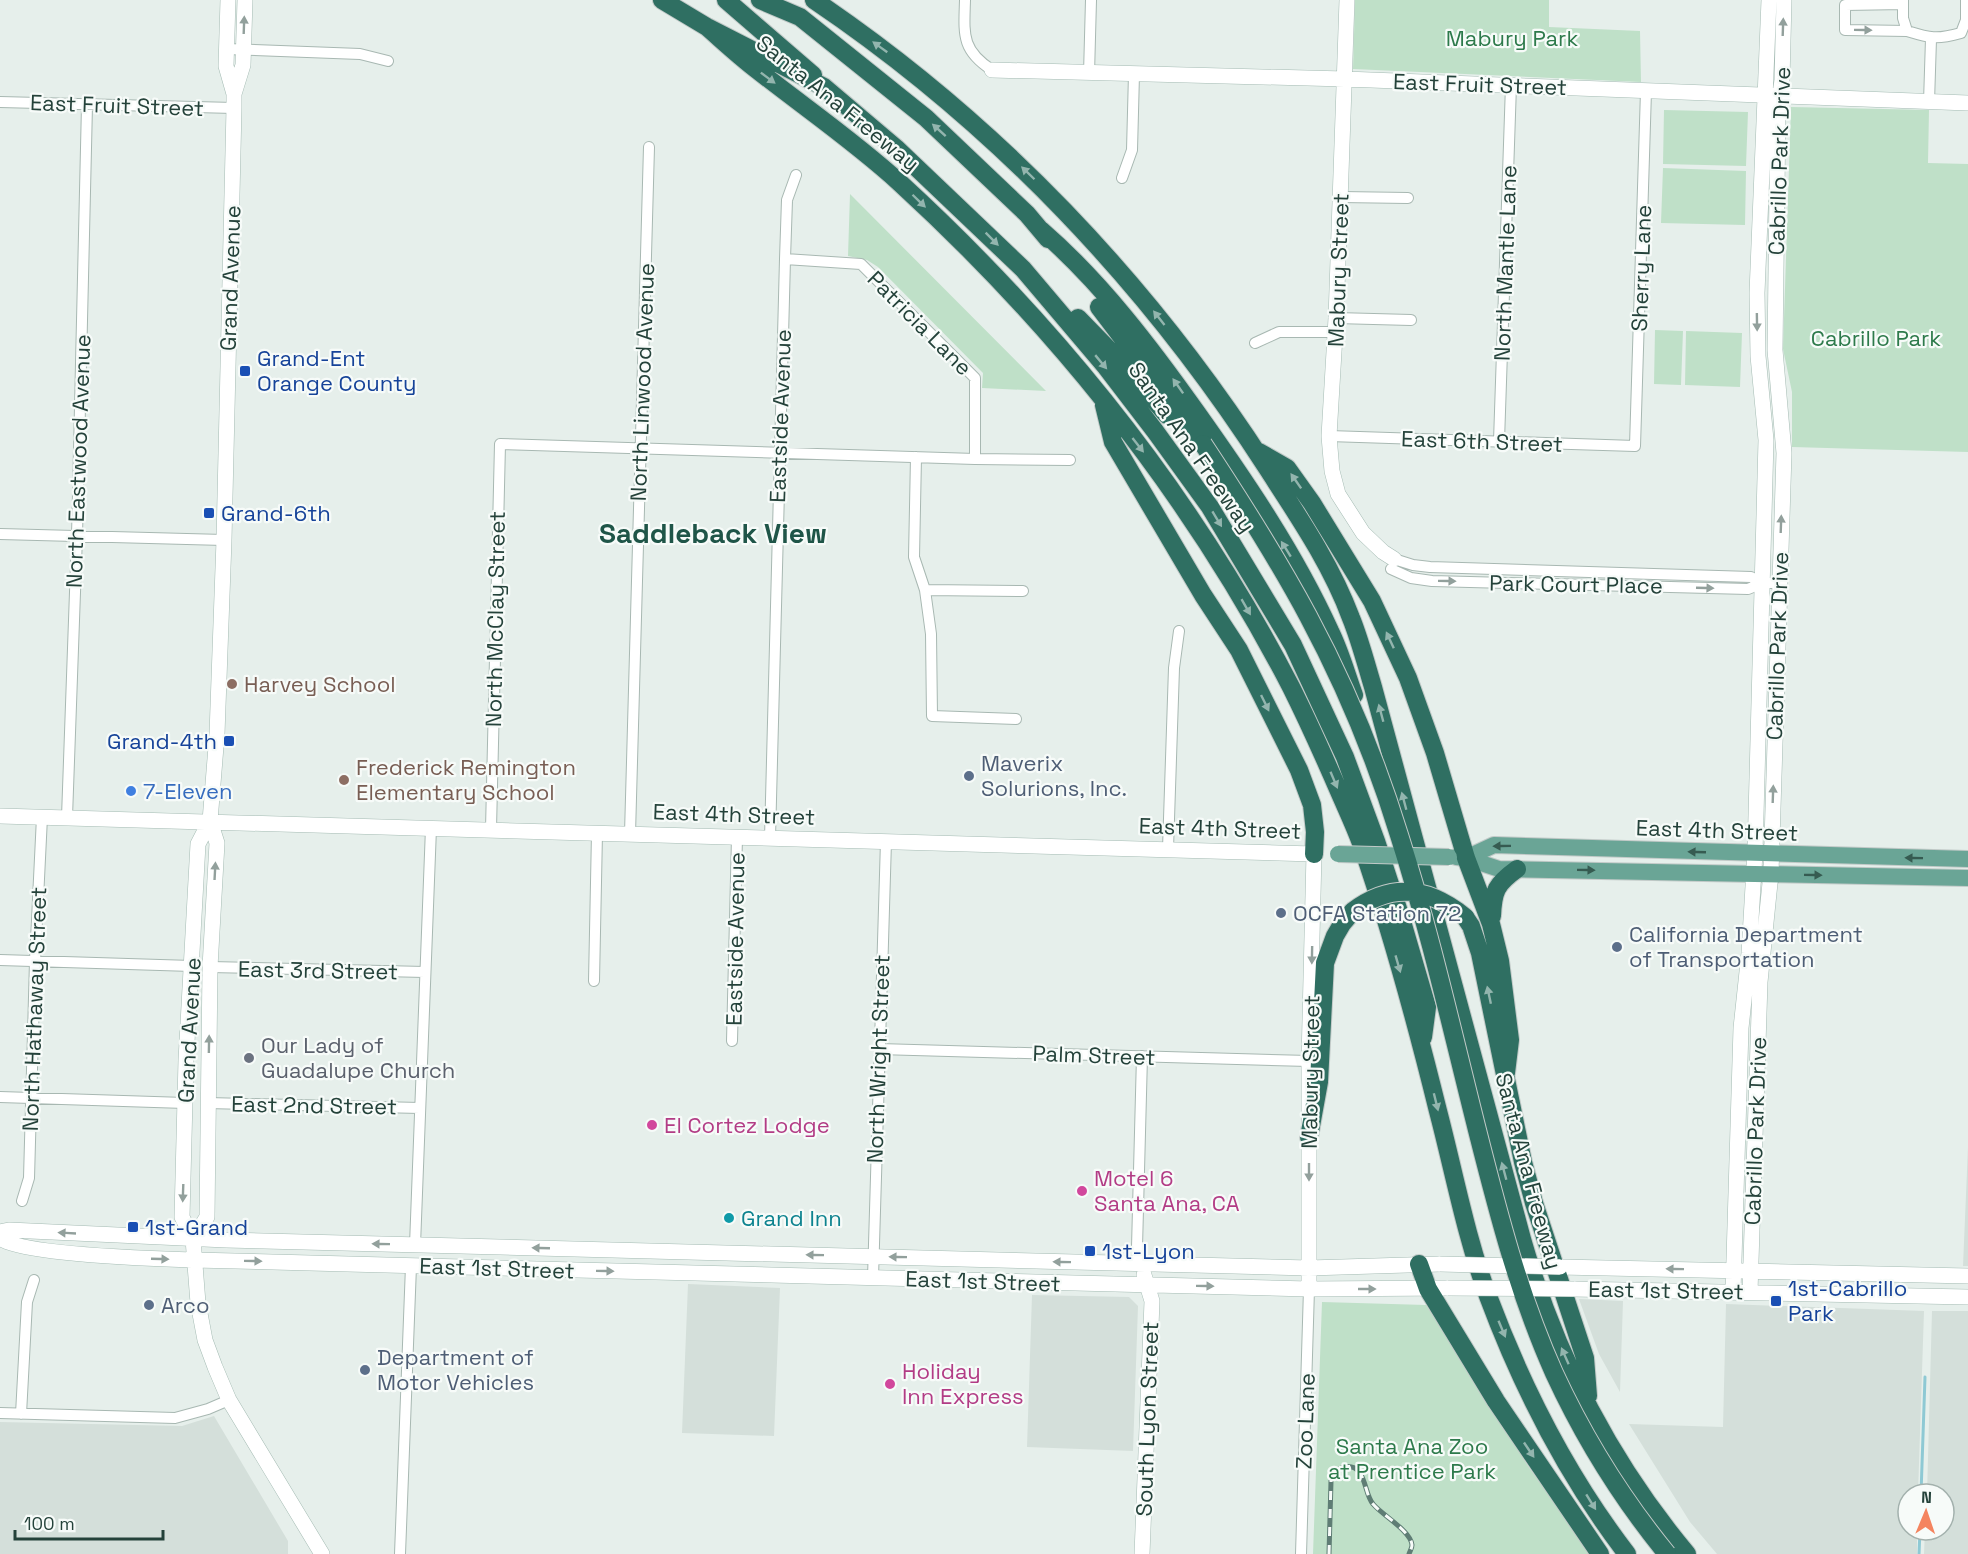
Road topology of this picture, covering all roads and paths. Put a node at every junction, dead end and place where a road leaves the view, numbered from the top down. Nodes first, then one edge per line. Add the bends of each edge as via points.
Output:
1 (228, 0) edge
2 (245, 0) edge
3 (662, 0) edge
4 (726, 0) edge
5 (760, 0) edge
6 (774, 0) edge
7 (814, 0) edge
8 (964, 0) edge
9 (1091, 0) edge
10 (1347, 0) edge
11 (1769, 0) edge
12 (1784, 0) edge
13 (1966, 0) edge
14 (1903, 2) edge
15 (800, 17) junction
16 (707, 27) junction
17 (1907, 31) junction
18 (1931, 39) junction
19 (226, 49) junction
20 (243, 50) junction
21 (388, 61) dead end
22 (992, 70) joint
23 (1089, 74) junction
24 (1134, 75) junction
25 (1345, 79) junction
26 (1511, 85) junction
27 (824, 87) junction
28 (1646, 91) junction
29 (1772, 96) junction
30 (234, 101) junction
31 (0, 102) edge
32 (1929, 102) junction
33 (1968, 103) edge
34 (87, 105) junction
35 (649, 147) dead end
36 (796, 175) dead end
37 (1122, 178) dead end
38 (1341, 197) junction
39 (1408, 198) dead end
40 (1041, 230) junction
41 (785, 259) junction
42 (1023, 269) junction
43 (1757, 293) junction
44 (1775, 294) junction
45 (1411, 320) dead end
46 (1336, 325) junction
47 (1256, 343) dead end
48 (1102, 398) junction
49 (1329, 436) junction
50 (1500, 441) junction
51 (1635, 446) joint
52 (1199, 447) junction
53 (640, 449) junction
54 (1256, 450) junction
55 (779, 454) junction
56 (916, 457) junction
57 (975, 459) junction
58 (1070, 460) dead end
59 (0, 534) edge
60 (77, 536) junction
61 (224, 540) junction
62 (1393, 564) joint
63 (1763, 583) junction
64 (1779, 583) junction
65 (925, 590) junction
66 (1023, 591) dead end
67 (1179, 631) dead end
68 (1016, 719) dead end
69 (1396, 769) junction
70 (0, 816) edge
71 (42, 817) junction
72 (67, 817) junction
73 (210, 821) junction
74 (431, 828) junction
75 (490, 829) junction
76 (597, 833) junction
77 (630, 834) junction
78 (737, 837) junction
79 (770, 838) junction
80 (886, 841) junction
81 (1168, 849) junction
82 (1314, 854) junction
83 (1763, 854) junction
84 (1458, 857) junction
85 (1968, 859) edge
86 (1517, 869) junction
87 (1763, 873) junction
88 (1968, 878) edge
89 (1491, 924) junction
90 (0, 960) edge
91 (35, 961) junction
92 (192, 966) junction
93 (210, 967) junction
94 (425, 972) junction
95 (594, 981) dead end
96 (732, 1041) dead end
97 (1422, 1045) junction
98 (879, 1049) junction
99 (1142, 1056) junction
100 (1309, 1060) junction
101 (1506, 1072) junction
102 (0, 1097) edge
103 (31, 1097) junction
104 (185, 1102) junction
105 (208, 1103) junction
106 (420, 1108) junction
107 (1310, 1137) junction
108 (22, 1201) dead end
109 (0, 1232) edge
110 (0, 1238) edge
111 (193, 1239) junction
112 (415, 1245) junction
113 (503, 1247) junction
114 (873, 1257) junction
115 (194, 1260) junction
116 (1141, 1264) junction
117 (1419, 1264) junction
118 (411, 1266) junction
119 (1309, 1268) junction
120 (1734, 1271) junction
121 (1751, 1271) junction
122 (1963, 1276) edge
123 (873, 1278) junction
124 (33, 1280) dead end
125 (1147, 1285) junction
126 (1309, 1289) junction
127 (1428, 1289) junction
128 (1733, 1292) junction
129 (1750, 1292) junction
130 (1932, 1296) junction
131 (1968, 1296) edge
132 (229, 1400) junction
133 (1589, 1409) junction
134 (0, 1413) edge
135 (21, 1414) junction
136 (1607, 1526) junction
137 (322, 1554) edge
138 (400, 1554) edge
139 (1142, 1554) edge
140 (1301, 1554) edge
141 (1600, 1554) edge
142 (1627, 1554) edge
143 (1641, 1554) edge
144 (1655, 1554) edge
145 (1667, 1554) edge
146 (1687, 1554) edge

1 - 19 main road, Grand Avenue
20 -> 2 main road, Grand Avenue
3 - 16 highway, Santa Ana Freeway
4 - 27 highway via 804,65
5 - 15 highway
6 - 15 highway, Santa Ana Freeway
54 -> 7 highway, Santa Ana Freeway via 1153,309 1036,180 907,67
8 - 22 street via 969,49
9 - 23 street
10 - 25 main road, Mabury Street
11 - 29 main road, Cabrillo Park Drive
29 -> 12 main road, Cabrillo Park Drive
13 - 18 street via 1961,33
14 - 17 street
14 -> 17 street via 1845,5 1845,30
40 -> 15 highway via 926,118
16 - 27 highway, Santa Ana Freeway
16 -> 48 highway, Santa Ana Freeway via 899,182 1027,310
17 - 18 street
18 - 32 street
19 - 20 street
19 - 30 main road, Grand Avenue
20 - 21 street via 360,54
20 - 30 main road, Grand Avenue
22 - 23 main road, East Fruit Street
23 - 24 main road, East Fruit Street
24 - 25 main road, East Fruit Street
24 - 37 street via 1132,150
25 - 26 main road, East Fruit Street
25 - 38 main road, Mabury Street
26 - 28 main road, East Fruit Street
26 - 50 street, North Mantle Lane
27 -> 42 highway, Santa Ana Freeway via 911,162
28 - 29 main road, East Fruit Street
28 - 51 street, Sherry Lane
29 - 32 main road, East Fruit Street
29 - 43 main road, Cabrillo Park Drive
29 - 44 main road, Cabrillo Park Drive
30 - 34 street, East Fruit Street
30 - 61 main road, Grand Avenue
31 - 34 street, East Fruit Street
32 - 33 main road, East Fruit Street
34 - 60 street, North Eastwood Avenue
35 - 53 street, North Linwood Avenue
36 - 41 street, Eastside Avenue via 787,200
38 - 39 street
38 - 46 main road, Mabury Street
40 - 52 highway
69 -> 40 highway, Santa Ana Freeway via 1367,727 1330,631 1292,557 1232,462 1165,367 1074,259
41 - 55 street, Eastside Avenue
41 - 57 street, Patricia Lane via 861,264 975,378
42 - 52 highway via 1065,304
42 -> 97 highway, Santa Ana Freeway via 1106,367 1210,507 1293,645 1345,757 1401,918 1427,1007
43 - 44 main road
43 -> 63 main road, Cabrillo Park Drive via 1766,440
64 -> 44 main road, Cabrillo Park Drive via 1784,453 1775,350
45 - 46 street
46 - 47 street via 1279,332
46 - 49 main road, Mabury Street
48 -> 82 highway via 1113,442 1239,650 1299,770 1312,805
48 -> 97 highway, Santa Ana Freeway via 1168,483 1217,557 1312,730 1360,842
49 - 50 street, East 6th Street
49 - 62 main road, Mabury Street via 1338,494 1363,533
50 - 51 street, East 6th Street
52 - 144 highway, bridge via 1303,620 1362,756 1390,838 1516,1305 1592,1464
52 - 145 highway, bridge via 1258,528 1338,676 1399,834 1502,1228 1526,1302 1555,1374 1599,1459
53 - 55 street
53 - 75 street, North McClay Street via 500,444
53 - 77 street, North Linwood Avenue
69 -> 54 highway, Santa Ana Freeway via 1351,616 1315,542
84 -> 54 highway via 1435,753 1408,678 1372,601 1287,468
55 - 56 street
55 - 79 street, Eastside Avenue
56 - 57 street
56 - 65 street via 914,557
57 - 58 street
59 - 60 street
60 - 61 street
60 - 72 street, North Eastwood Avenue
61 - 73 main road, Grand Avenue
62 - 63 street, Park Court Place via 1411,578 1432,580 1748,589
63 - 64 street, Park Court Place
63 - 83 main road, Cabrillo Park Drive
83 -> 64 main road, Cabrillo Park Drive
65 - 66 street
65 - 68 street via 931,634 932,717
67 - 81 street via 1174,668
133 -> 69 highway, Santa Ana Freeway via 1534,1280
70 - 71 main road, East 4th Street
71 - 72 main road, East 4th Street
71 - 91 street, North Hathaway Street
72 - 73 main road, East 4th Street
73 - 74 main road, East 4th Street
73 - 92 main road, Grand Avenue via 198,844
93 -> 73 main road, Grand Avenue via 217,843
74 - 75 main road, East 4th Street
74 - 94 street
75 - 76 main road, East 4th Street
76 - 77 main road, East 4th Street
76 - 95 street
77 - 78 main road, East 4th Street
78 - 79 main road, East 4th Street
78 - 96 street, Eastside Avenue
79 - 80 main road, East 4th Street
80 - 81 main road, East 4th Street
80 - 98 street, North Wright Street
81 - 82 main road, East 4th Street
82 - 84 main road, East 4th Street, bridge
82 -> 100 main road, Mabury Street
83 -> 84 main road, East 4th Street via 1494,845
85 -> 83 main road, East 4th Street
83 - 87 main road, Cabrillo Park Drive
84 - 86 main road, East 4th Street via 1499,869
84 - 89 highway
86 -> 87 main road, East 4th Street
86 - 89 highway via 1496,888
87 -> 88 main road, East 4th Street
87 - 120 main road, Cabrillo Park Drive via 1741,1028
87 - 121 main road, Cabrillo Park Drive
89 - 101 highway via 1510,1040
90 - 91 street
91 - 92 street
91 - 103 street, North Hathaway Street
92 - 104 main road, Grand Avenue
93 - 94 street, East 3rd Street
105 -> 93 main road, Grand Avenue
94 - 106 street
97 -> 136 highway, Santa Ana Freeway via 1489,1298 1520,1373 1570,1468
98 - 99 street, Palm Street
98 - 114 street, North Wright Street
99 - 100 street, Palm Street
99 - 116 street via 1137,1247
100 - 107 main road, Mabury Street
101 -> 107 highway, bridge via 1471,926 1438,898 1401,891 1383,895 1353,911 1338,930 1325,963 1319,1082
101 - 133 highway via 1534,1203 1585,1358
102 - 103 street
103 - 104 street
103 - 108 street, North Hathaway Street via 29,1178
104 -> 111 main road, Grand Avenue via 182,1217
105 - 106 street, East 2nd Street
105 - 111 main road, Grand Avenue via 207,1217
106 - 112 street
107 -> 119 main road, Mabury Street
111 -> 109 main road, East 1st Street
110 -> 115 main road, East 1st Street via 6,1243 56,1251
112 -> 111 main road, East 1st Street
111 - 115 main road, Grand Avenue
112 - 113 main road, East 1st Street
114 -> 113 main road, East 1st Street
113 - 118 main road via 428,1253
116 -> 114 main road, East 1st Street
114 - 123 street, North Wright Street
115 -> 118 main road, East 1st Street
115 - 132 main road, Grand Avenue via 205,1340
116 - 119 main road, East 1st Street
116 - 125 main road, South Lyon Street
117 - 119 main road, East 1st Street
120 -> 117 main road, East 1st Street, bridge
117 - 127 highway
118 -> 123 main road, East 1st Street
118 - 138 street
119 - 126 main road, Mabury Street
120 - 121 main road, East 1st Street
120 - 128 main road, Cabrillo Park Drive
121 - 122 main road, East 1st Street
121 - 129 main road, Cabrillo Park Drive
122 - 130 main road via 1952,1285 1934,1287
123 - 125 main road, East 1st Street
124 - 135 street via 27,1302
125 -> 126 main road, East 1st Street
125 - 139 main road, South Lyon Street via 1152,1301
126 -> 127 main road, East 1st Street
126 - 140 street, Zoo Lane
127 - 128 main road, East 1st Street, bridge
127 -> 141 highway via 1496,1401
128 - 129 main road, East 1st Street
129 - 130 main road, East 1st Street
130 - 131 main road, East 1st Street
132 - 135 street via 175,1418
132 - 137 main road, Grand Avenue
133 - 146 highway, Santa Ana Freeway via 1636,1488
134 - 135 street
136 - 142 highway, Santa Ana Freeway
136 - 143 highway via 1630,1539

